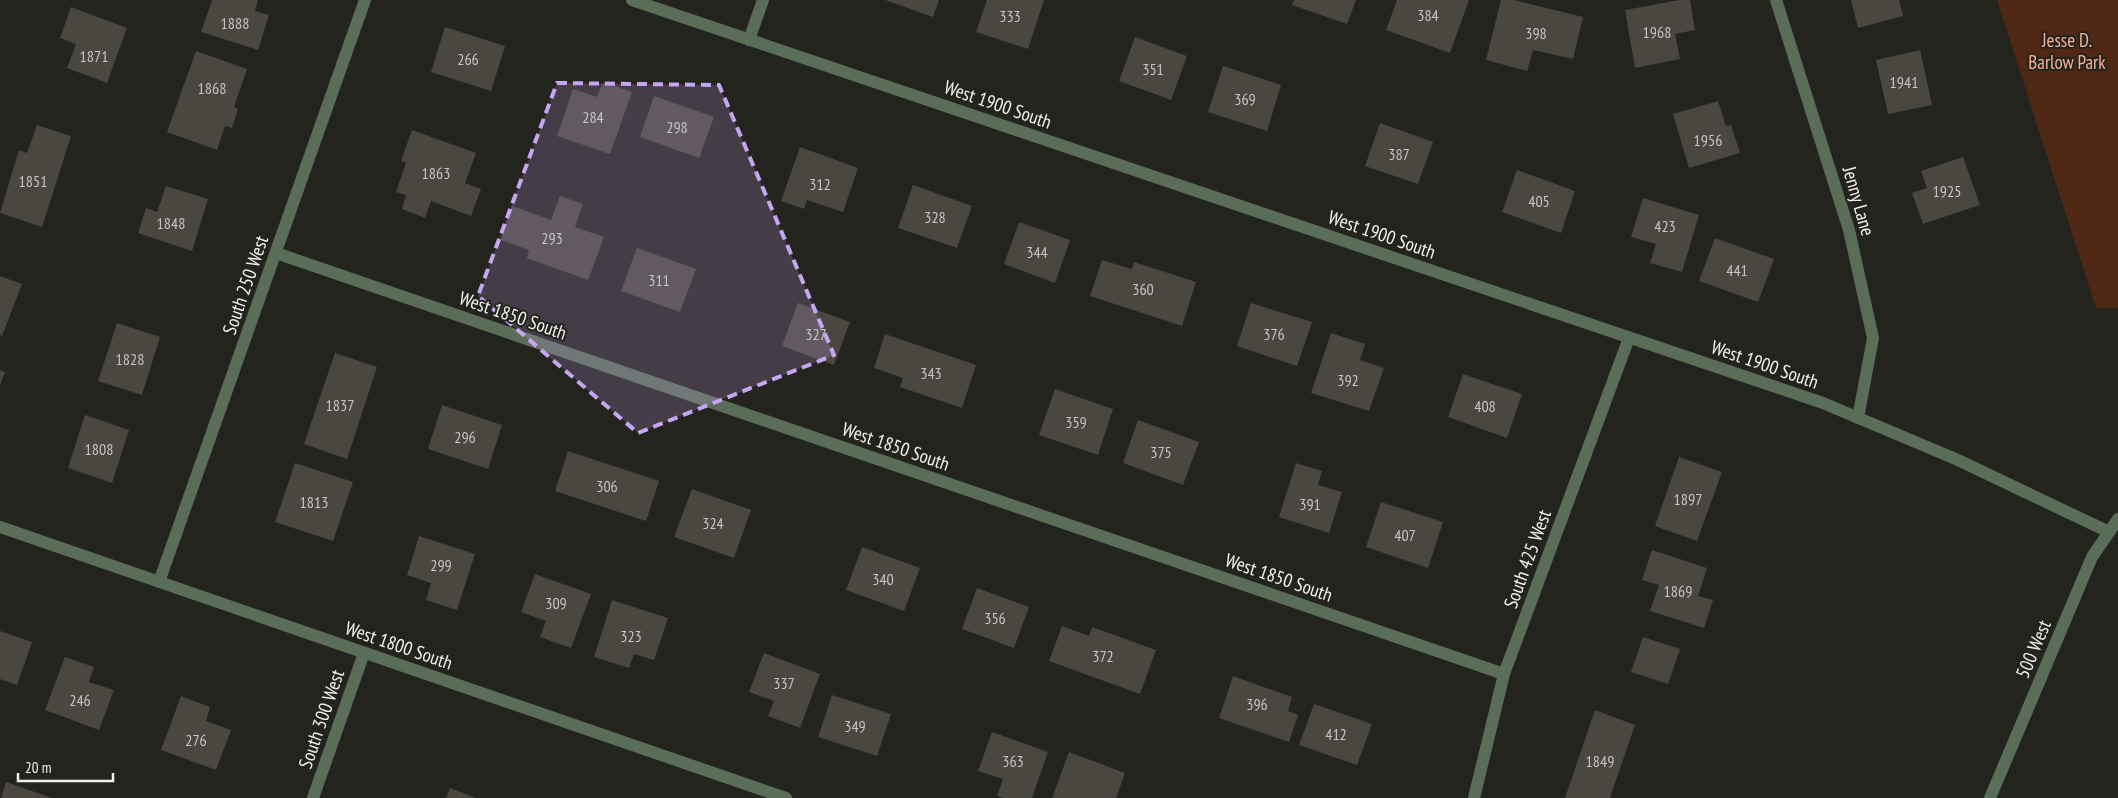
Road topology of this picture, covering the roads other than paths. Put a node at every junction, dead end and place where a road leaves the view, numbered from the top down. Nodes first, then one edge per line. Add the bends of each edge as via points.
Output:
1 (365, 0) edge
2 (632, 0) edge
3 (763, 0) edge
4 (1776, 0) edge
5 (749, 40) junction
6 (276, 253) junction
7 (1629, 338) junction
8 (1858, 418) junction
9 (2118, 519) edge
10 (0, 527) edge
11 (2109, 532) junction
12 (160, 582) junction
13 (364, 653) junction
14 (1504, 674) junction
15 (313, 798) edge
16 (786, 798) edge
17 (1474, 798) edge
18 (1990, 798) edge

1 - 6 street, South 250 West
2 - 5 street, West 1900 South
3 - 5 street
4 - 8 street, Jenny Lane via 1849,230 1873,338
5 - 7 street, West 1900 South
6 - 12 street, South 250 West
6 - 14 street, West 1850 South
7 - 8 street, West 1900 South
7 - 14 street, South 425 West
8 - 11 street, West 1900 South via 1958,460
9 - 11 street, 500 West
10 - 12 street, West 1800 South
11 - 18 street, 500 West via 2092,557
12 - 13 street, West 1800 South
13 - 15 street, South 300 West
13 - 16 street, West 1800 South
14 - 17 street, South 425 West

